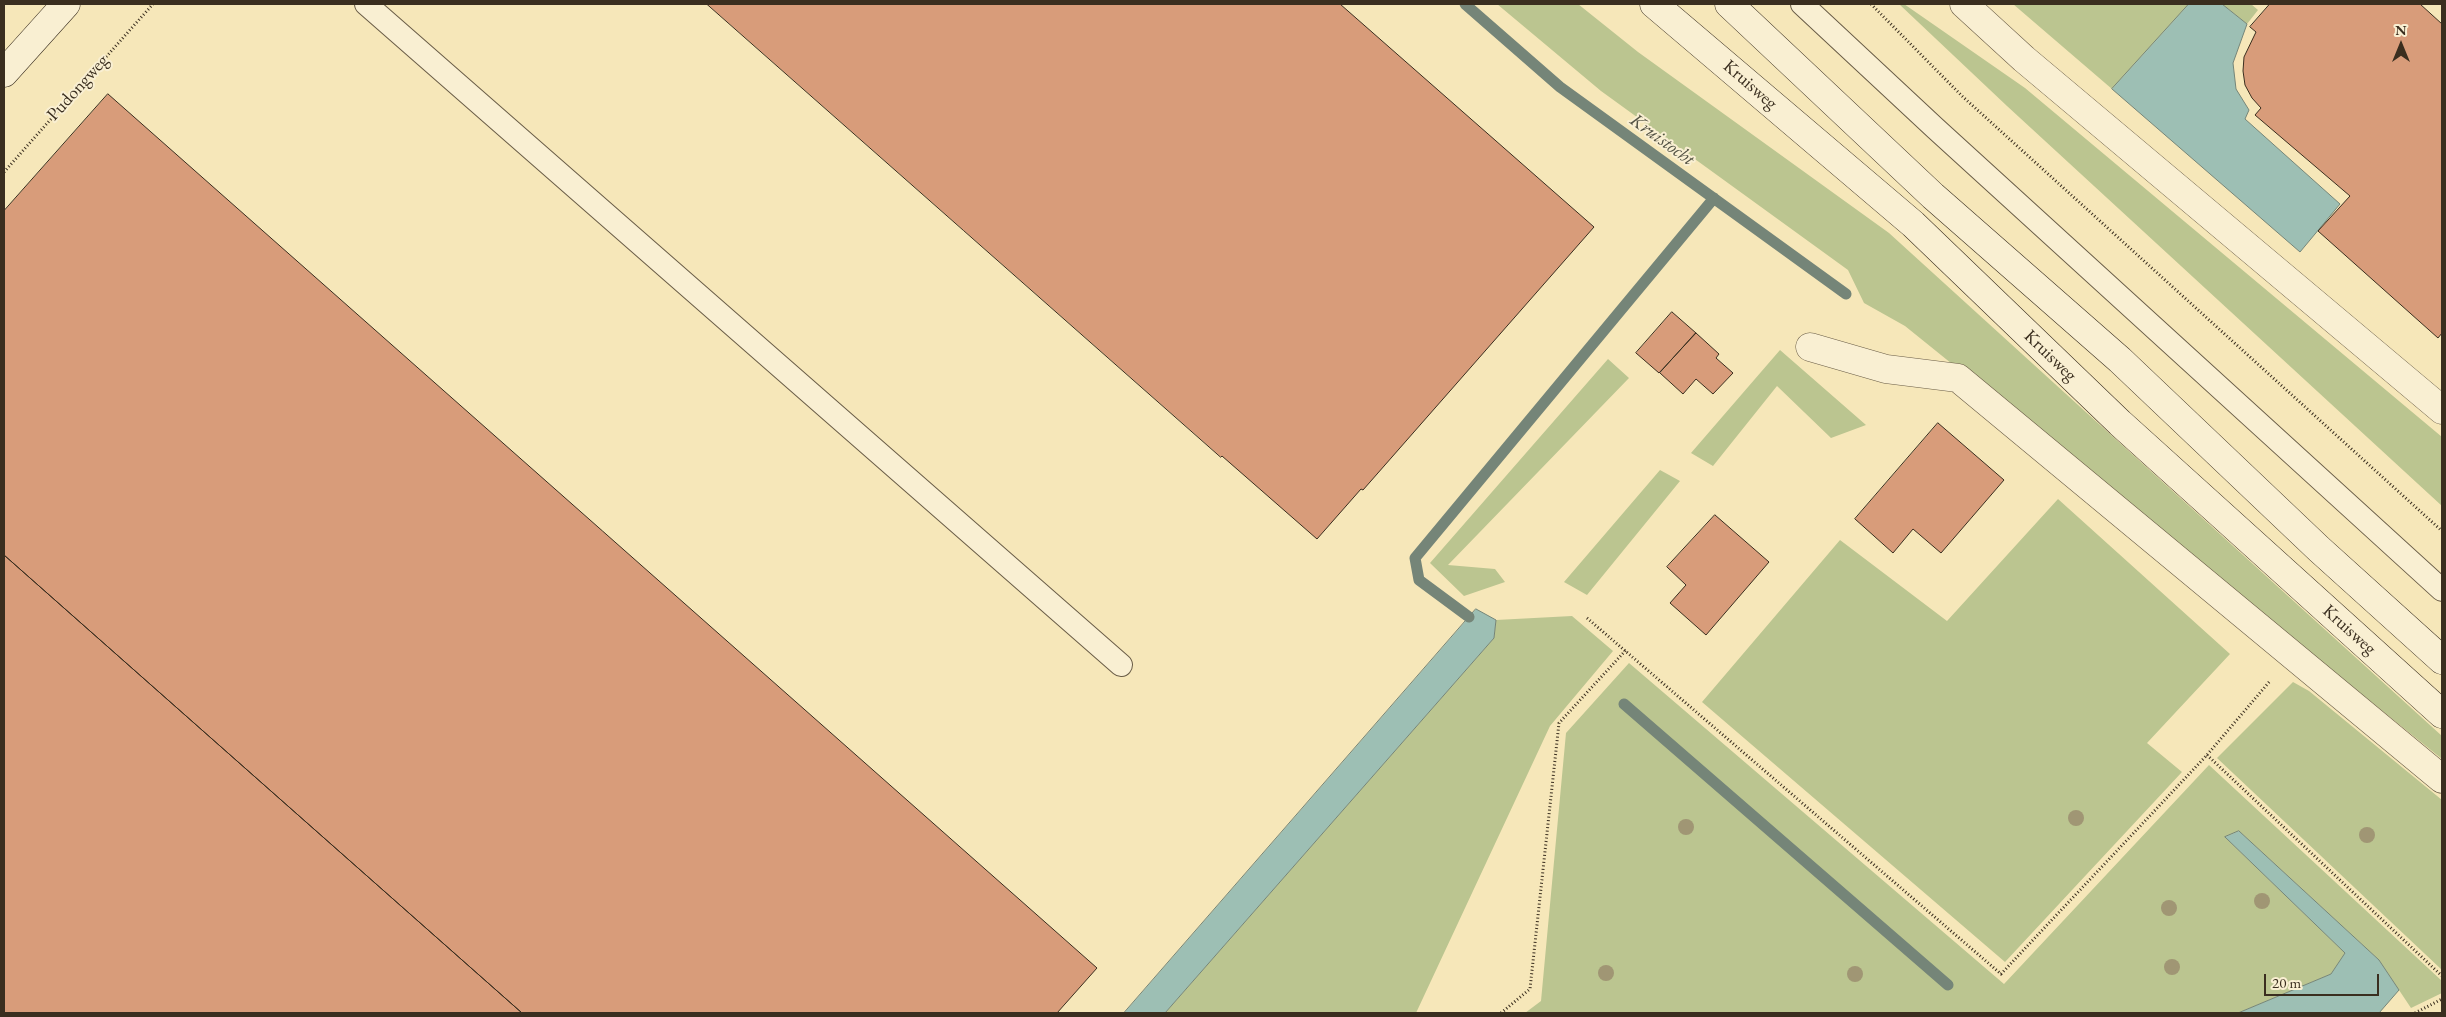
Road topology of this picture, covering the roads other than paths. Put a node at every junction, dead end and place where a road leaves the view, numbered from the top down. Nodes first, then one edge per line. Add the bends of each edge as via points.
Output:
1 (66, 4) edge
2 (366, 4) edge
3 (1654, 4) edge
4 (1729, 4) edge
5 (1802, 4) edge
6 (1964, 4) edge
7 (4, 73) edge
8 (1810, 347) dead end
9 (2442, 410) edge
10 (2442, 590) edge
11 (2442, 660) edge
12 (1122, 665) dead end
13 (2442, 714) edge
14 (2442, 779) edge

1 - 7 main road
2 - 12 lane
3 - 13 main road, Kruisweg via 1913,224 2120,423
4 - 11 main road via 1934,196 2120,360 2319,549
5 - 10 lane
6 - 9 main road via 2024,59
8 - 14 main road via 1886,369 1958,378

